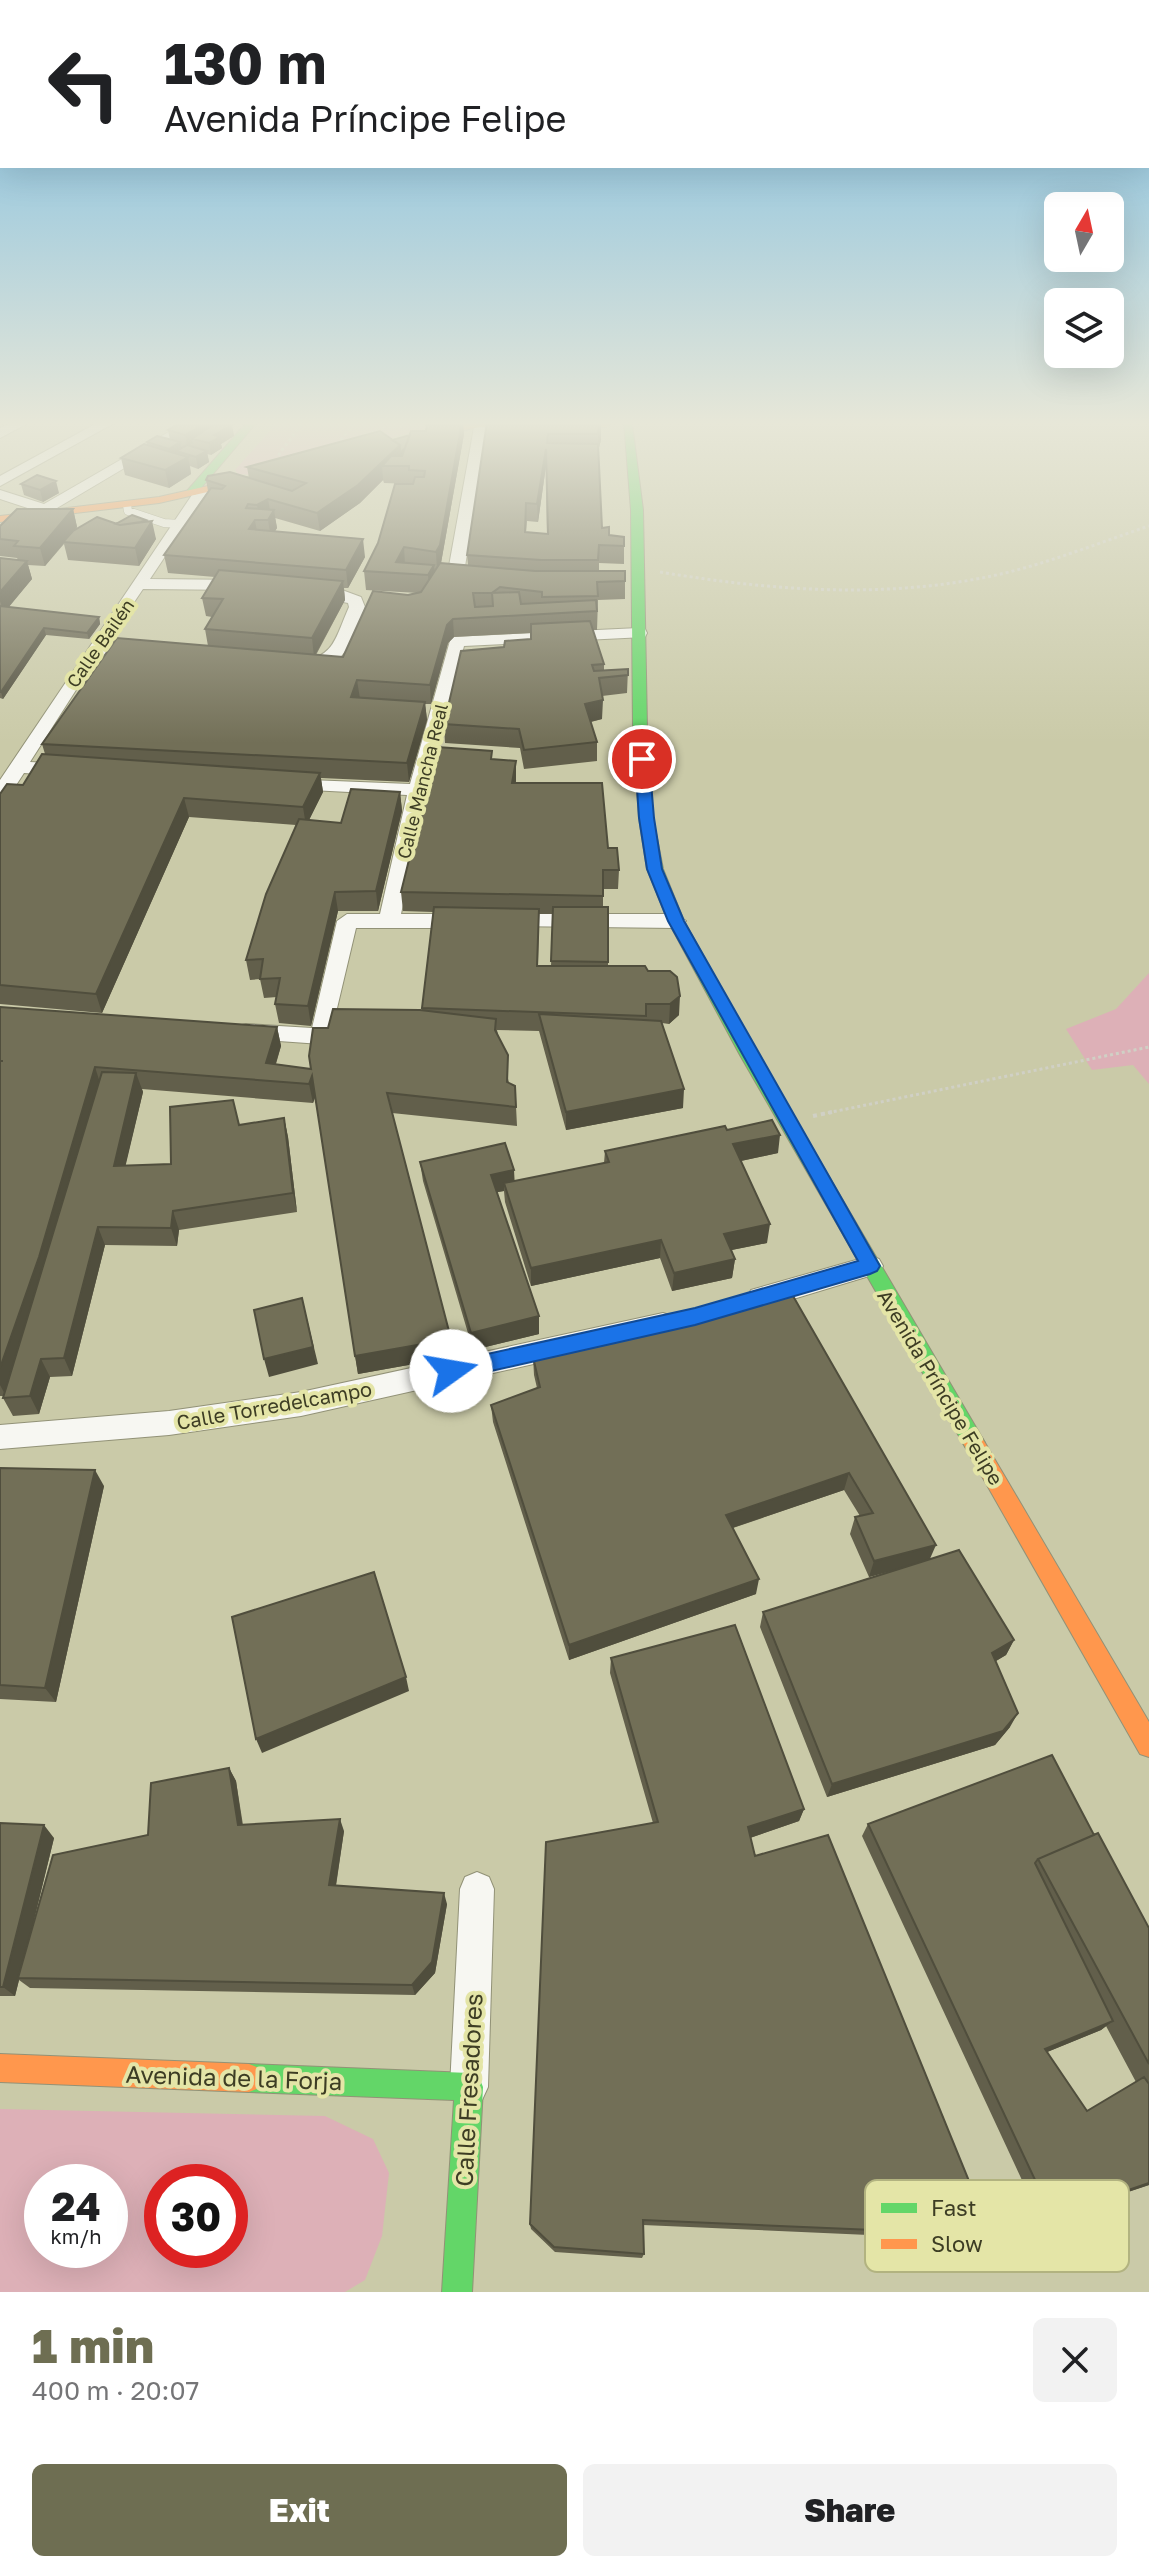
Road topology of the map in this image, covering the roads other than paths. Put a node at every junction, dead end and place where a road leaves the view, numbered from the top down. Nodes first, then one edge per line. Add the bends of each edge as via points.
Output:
1 (177, 529) edge
2 (463, 529) edge
3 (636, 529) edge
4 (484, 579) edge
5 (141, 584) junction
6 (253, 586) edge
7 (297, 590) edge
8 (639, 633) junction
9 (92, 652) junction
10 (155, 656) edge
11 (296, 667) edge
12 (18, 767) junction
13 (79, 770) edge
14 (264, 781) edge
15 (418, 790) junction
16 (0, 795) edge
17 (389, 921) junction
18 (676, 921) junction
19 (229, 1031) edge
20 (870, 1266) junction
21 (739, 1304) edge
22 (695, 1317) edge
23 (0, 1437) edge
24 (1149, 1745) edge
25 (477, 1889) dead end
26 (0, 2068) edge
27 (469, 2087) junction
28 (457, 2292) edge

1 - 5 street, Calle Bailén
2 - 4 street via 455,577
3 - 8 main road, Avenida Príncipe Felipe via 633,580
5 - 6 street
5 - 9 street, Calle Bailén
7 - 11 street via 342,595 355,600 357,607 332,659 325,665
8 - 15 street, Calle Mancha Real via 457,641
8 - 18 main road, Avenida Príncipe Felipe via 646,818 655,869
9 - 10 street
9 - 12 street, Calle Bailén
12 - 13 street
12 - 16 street, Calle Bailén
14 - 15 street
15 - 17 street, Calle Mancha Real
17 - 18 street
17 - 19 street via 347,921 321,1036
18 - 20 main road, Avenida Príncipe Felipe
20 - 21 street
20 - 24 main road, Avenida Príncipe Felipe
22 - 23 street, Calle Torredelcampo via 301,1404 169,1423
25 - 27 street, Calle Fresadores
26 - 27 main road, Avenida de la Forja
27 - 28 main road, Calle Fresadores

